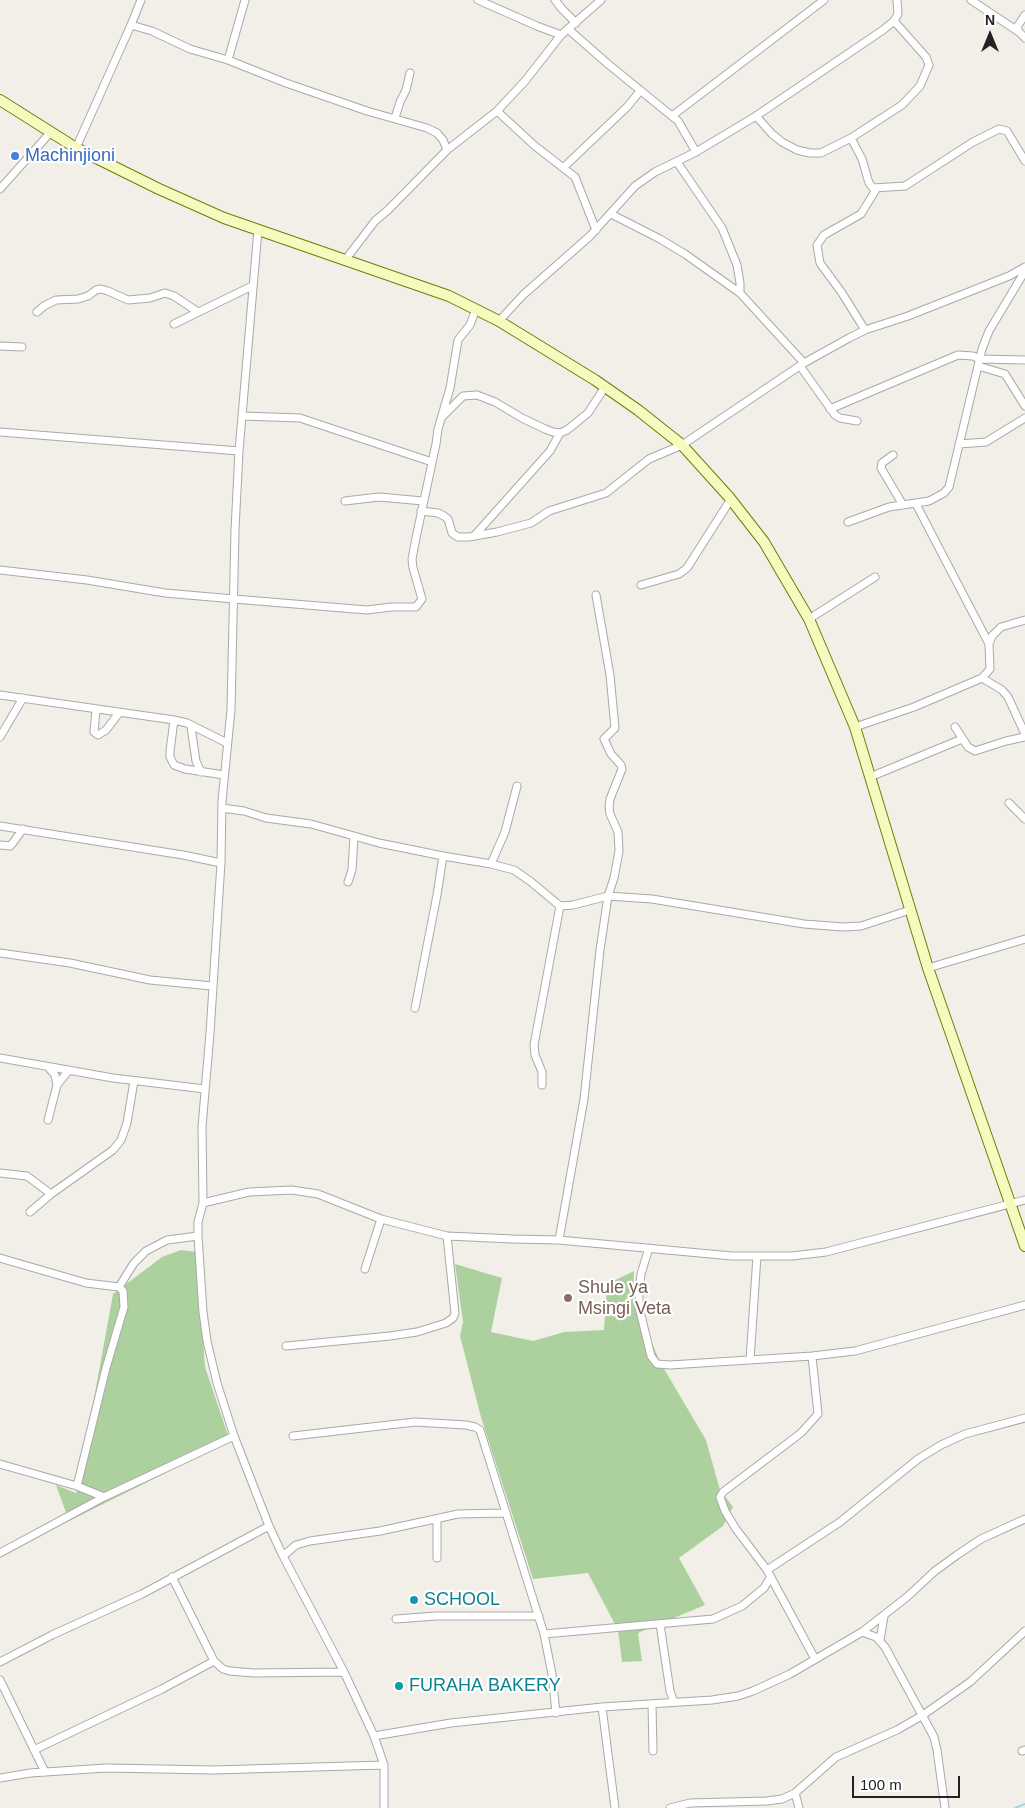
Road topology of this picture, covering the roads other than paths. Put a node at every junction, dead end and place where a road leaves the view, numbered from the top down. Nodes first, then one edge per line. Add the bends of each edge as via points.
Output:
1 (141, 0) edge
2 (245, 0) edge
3 (478, 0) edge
4 (555, 0) edge
5 (601, 0) edge
6 (824, 0) edge
7 (897, 0) edge
8 (971, 0) edge
9 (1025, 15) edge
10 (894, 21) junction
11 (576, 23) junction
12 (131, 25) junction
13 (568, 29) junction
14 (1019, 32) junction
15 (561, 35) junction
16 (1025, 38) edge
17 (228, 60) junction
18 (410, 73) dead end
19 (640, 91) junction
20 (0, 100) edge
21 (497, 111) junction
22 (672, 116) junction
23 (756, 116) junction
24 (395, 118) junction
25 (50, 133) junction
26 (850, 138) junction
27 (76, 148) junction
28 (447, 150) junction
29 (696, 152) junction
30 (1025, 161) edge
31 (677, 162) junction
32 (564, 167) junction
33 (877, 188) junction
34 (0, 189) edge
35 (611, 214) junction
36 (258, 230) junction
37 (596, 230) junction
38 (346, 259) junction
39 (1025, 269) edge
40 (252, 286) junction
41 (740, 293) junction
42 (476, 309) junction
43 (37, 312) dead end
44 (198, 312) junction
45 (500, 321) junction
46 (174, 324) dead end
47 (865, 330) junction
48 (0, 346) edge
49 (22, 347) dead end
50 (1025, 360) edge
51 (979, 363) junction
52 (802, 365) junction
53 (605, 387) junction
54 (1025, 406) edge
55 (830, 409) junction
56 (242, 416) junction
57 (441, 417) junction
58 (1025, 418) edge
59 (857, 420) dead end
60 (0, 432) edge
61 (560, 433) junction
62 (959, 444) junction
63 (682, 445) junction
64 (239, 451) junction
65 (893, 455) dead end
66 (432, 462) junction
67 (731, 499) junction
68 (345, 501) dead end
69 (423, 501) junction
70 (916, 504) junction
71 (903, 505) junction
72 (421, 511) junction
73 (848, 522) dead end
74 (474, 536) junction
75 (0, 570) edge
76 (875, 576) dead end
77 (641, 585) dead end
78 (596, 595) dead end
79 (234, 599) junction
80 (809, 619) junction
81 (1025, 620) edge
82 (989, 644) junction
83 (982, 678) junction
84 (0, 695) edge
85 (23, 698) junction
86 (96, 710) junction
87 (119, 713) junction
88 (174, 720) junction
89 (192, 726) junction
90 (854, 727) junction
91 (955, 727) dead end
92 (1025, 736) edge
93 (0, 737) edge
94 (962, 739) junction
95 (227, 743) junction
96 (201, 772) junction
97 (224, 775) junction
98 (870, 777) junction
99 (517, 786) dead end
100 (1009, 803) dead end
101 (222, 808) junction
102 (1025, 819) edge
103 (0, 826) edge
104 (23, 829) junction
105 (354, 836) junction
106 (0, 845) edge
107 (443, 856) junction
108 (221, 863) junction
109 (491, 864) junction
110 (348, 882) dead end
111 (608, 896) junction
112 (560, 906) junction
113 (910, 910) junction
114 (1025, 939) edge
115 (0, 953) edge
116 (928, 968) junction
117 (212, 986) junction
118 (415, 1008) dead end
119 (0, 1058) edge
120 (48, 1066) junction
121 (69, 1070) junction
122 (134, 1081) junction
123 (57, 1085) junction
124 (542, 1085) dead end
125 (205, 1089) junction
126 (48, 1120) dead end
127 (0, 1173) edge
128 (51, 1194) junction
129 (1025, 1200) edge
130 (203, 1203) junction
131 (1010, 1203) junction
132 (30, 1212) dead end
133 (381, 1219) junction
134 (198, 1236) junction
135 (447, 1236) junction
136 (559, 1240) junction
137 (1025, 1246) edge
138 (649, 1248) junction
139 (757, 1256) junction
140 (0, 1258) edge
141 (365, 1269) dead end
142 (119, 1287) junction
143 (1025, 1305) edge
144 (286, 1346) dead end
145 (812, 1356) junction
146 (750, 1360) junction
147 (1025, 1418) edge
148 (234, 1436) junction
149 (293, 1436) dead end
150 (0, 1464) edge
151 (77, 1486) junction
152 (104, 1497) junction
153 (505, 1513) junction
154 (437, 1519) junction
155 (1025, 1519) edge
156 (269, 1526) junction
157 (0, 1553) edge
158 (283, 1556) junction
159 (436, 1558) dead end
160 (766, 1570) junction
161 (172, 1577) junction
162 (770, 1578) junction
163 (538, 1616) junction
164 (884, 1616) junction
165 (396, 1620) dead end
166 (660, 1624) junction
167 (1025, 1631) edge
168 (862, 1632) junction
169 (544, 1634) junction
170 (880, 1640) junction
171 (815, 1659) junction
172 (214, 1661) junction
173 (0, 1662) edge
174 (344, 1672) junction
175 (0, 1680) edge
176 (674, 1702) junction
177 (652, 1704) junction
178 (602, 1708) junction
179 (556, 1713) junction
180 (923, 1715) junction
181 (374, 1736) junction
182 (34, 1750) junction
183 (653, 1751) dead end
184 (384, 1765) junction
185 (45, 1772) junction
186 (0, 1778) edge
187 (795, 1793) junction
188 (384, 1808) edge
189 (616, 1808) edge
190 (670, 1808) edge
191 (799, 1808) edge
192 (944, 1808) edge

1 - 12 street
2 - 17 street
3 - 15 street
4 - 11 street
5 - 11 street
6 - 22 street
7 - 10 street via 898,14
8 - 14 street
9 - 14 street via 1017,27
10 - 23 street
10 - 26 street via 926,57 929,68 920,86 902,105
11 - 13 street
12 - 17 street via 190,49
12 - 27 street
13 - 15 street
13 - 19 street
14 - 16 street
15 - 21 street
17 - 24 street via 286,83
18 - 24 street
19 - 22 street
19 - 32 street
20 - 25 street
21 - 28 street
21 - 32 street
22 - 29 street via 683,127
23 - 26 street via 772,134 797,150 821,153
23 - 29 street
24 - 28 street via 437,133
25 - 27 street
25 - 34 street
26 - 33 street via 862,159 869,184
27 - 36 street via 159,189
28 - 38 street via 375,220
29 - 31 street
30 - 33 street via 1007,131 999,129 905,186
31 - 35 street via 635,186
31 - 41 street via 722,228 737,265
32 - 37 street via 575,177
33 - 47 street via 861,214 824,235 817,245 820,263
35 - 37 street
35 - 41 street via 676,249
36 - 38 street
36 - 40 street
37 - 45 street via 522,295
38 - 42 street
39 - 47 street
39 - 51 street via 990,331
40 - 44 street
40 - 56 street
41 - 52 street
42 - 45 street
42 - 57 street via 470,325 458,340 450,388
43 - 44 street via 56,300 78,299 100,290 128,300 165,293
44 - 46 street
45 - 53 street
47 - 52 street
48 - 49 street
50 - 51 street
51 - 54 street via 1006,374
51 - 55 street via 966,355 949,358
51 - 62 street
52 - 55 street
52 - 63 street
53 - 61 street via 588,413
53 - 63 street
55 - 59 street via 837,417
56 - 64 street
56 - 66 street via 300,418
57 - 61 street via 463,396 477,395 545,429
57 - 66 street
58 - 62 street via 986,442
60 - 64 street
61 - 74 street via 550,451
62 - 70 street via 949,487 929,501
63 - 67 street
63 - 74 street via 649,459 596,497 549,511 532,524
64 - 79 street
65 - 71 street via 882,463 881,468
66 - 69 street
67 - 77 street via 687,568 679,574
67 - 80 street via 764,542
68 - 69 street via 379,497
69 - 72 street
70 - 71 street
70 - 82 street
71 - 73 street
72 - 74 street via 438,513 448,519 454,536
72 - 79 street via 412,559 422,599 416,607 366,610
75 - 79 street
76 - 80 street
78 - 111 street via 610,675 615,728 604,739 622,769 609,807 619,839 617,865
79 - 95 street
80 - 90 street
81 - 82 street via 1001,627
82 - 83 street via 990,669
83 - 90 street via 914,708
83 - 92 street via 998,686 1008,697
84 - 85 street
85 - 86 street
85 - 93 street
86 - 87 street
86 - 87 street via 94,732 98,735
87 - 88 street
88 - 89 street
88 - 96 street via 170,743 172,762 177,767
89 - 95 street
89 - 96 street via 196,760
90 - 98 street
91 - 94 street
92 - 94 street via 975,751
94 - 98 street
95 - 97 street
96 - 97 street
97 - 101 street
98 - 113 street
99 - 109 street via 505,832
100 - 102 street
101 - 105 street via 311,824
101 - 108 street
103 - 104 street
104 - 106 street via 12,844
104 - 108 street
105 - 107 street
105 - 110 street
107 - 109 street
107 - 118 street
108 - 117 street
109 - 112 street via 514,870
111 - 112 street
111 - 113 street via 652,898 804,924 843,927 860,926
111 - 136 street via 584,1099
112 - 124 street via 534,1045 534,1055 542,1072
113 - 116 street
114 - 116 street
115 - 117 street via 70,963 150,980
116 - 131 street
117 - 125 street
119 - 120 street
120 - 121 street
120 - 123 street
121 - 122 street
121 - 123 street
122 - 125 street
122 - 128 street via 121,1140 113,1150
123 - 126 street
125 - 130 street
127 - 128 street via 27,1176
128 - 132 street
129 - 131 street
130 - 133 street via 249,1192 292,1190 326,1197
130 - 134 street
131 - 137 street
131 - 139 street via 826,1252
133 - 135 street
133 - 141 street
134 - 142 street via 167,1240 146,1251
134 - 148 street via 207,1341
135 - 136 street
135 - 144 street via 454,1312 453,1318 446,1323 390,1336
136 - 138 street
138 - 139 street
138 - 146 street via 641,1274 639,1307 651,1356 657,1364
139 - 146 street
140 - 142 street via 86,1283
142 - 151 street via 123,1291 124,1307
143 - 145 street via 855,1351
145 - 146 street
145 - 160 street via 818,1414 801,1433 720,1497 736,1529
147 - 160 street via 965,1434 933,1449 840,1522
148 - 152 street
148 - 156 street
149 - 153 street via 415,1422 475,1427 480,1430
150 - 151 street
151 - 152 street
152 - 157 street
153 - 154 street via 458,1514
153 - 163 street
154 - 158 street via 303,1542
154 - 159 street
155 - 164 street via 957,1555
156 - 158 street
156 - 161 street
158 - 174 street
160 - 162 street
161 - 172 street
161 - 173 street
162 - 166 street via 754,1598 728,1614 713,1619
162 - 171 street
163 - 165 street via 436,1616
163 - 169 street
164 - 168 street
164 - 170 street
166 - 169 street
166 - 176 street
167 - 180 street via 970,1682
168 - 170 street
168 - 171 street
169 - 179 street
170 - 180 street
171 - 176 street via 767,1685 738,1696
172 - 174 street via 230,1671
172 - 182 street
174 - 181 street
175 - 182 street
176 - 177 street
177 - 178 street
177 - 183 street
178 - 179 street
178 - 189 street
179 - 181 street via 451,1723
180 - 187 street via 836,1757
180 - 192 street via 938,1750
181 - 184 street
182 - 185 street
184 - 185 street via 214,1770 106,1768
184 - 188 street
185 - 186 street
187 - 190 street via 767,1801 690,1803
187 - 191 street

